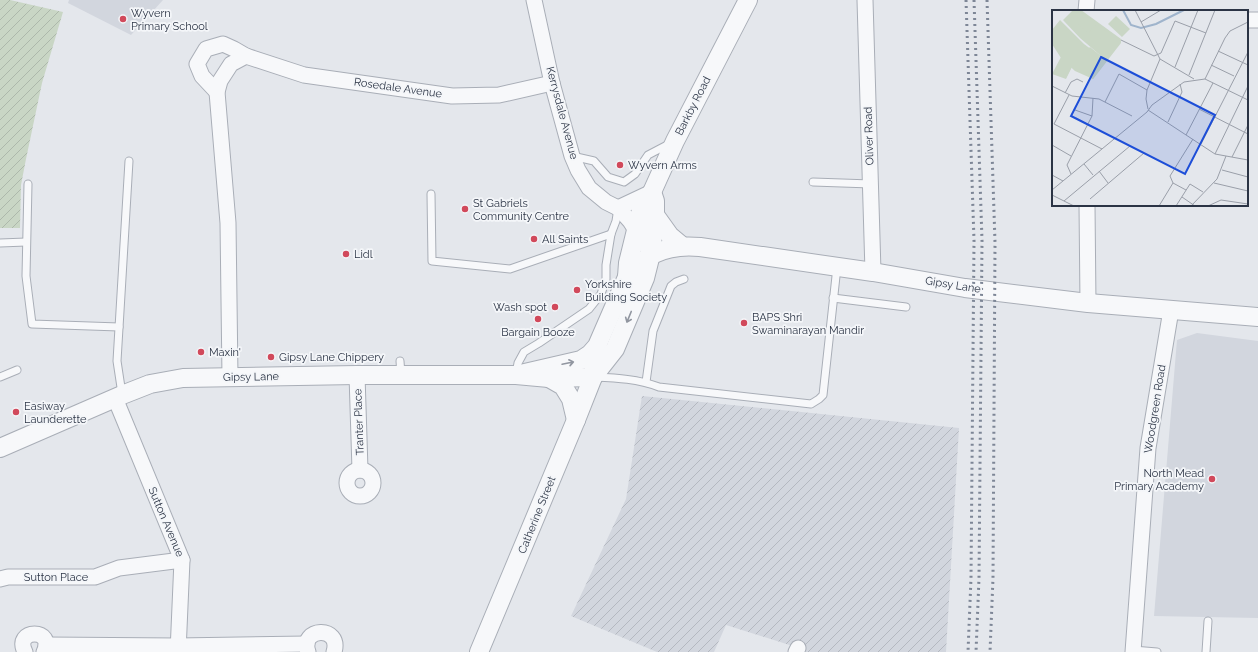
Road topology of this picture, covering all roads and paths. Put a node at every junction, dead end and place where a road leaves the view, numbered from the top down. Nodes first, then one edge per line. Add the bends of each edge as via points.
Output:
1 (534, 0) edge
2 (748, 0) edge
3 (865, 0) edge
4 (1087, 0) edge
5 (1086, 10) edge
6 (246, 56) junction
7 (552, 83) junction
8 (217, 92) junction
9 (675, 141) junction
10 (572, 156) junction
11 (129, 161) dead end
12 (813, 182) dead end
13 (28, 184) dead end
14 (871, 184) junction
15 (652, 192) junction
16 (431, 194) dead end
17 (1087, 206) edge
18 (618, 208) junction
19 (655, 216) junction
20 (636, 230) junction
21 (611, 234) junction
22 (26, 242) junction
23 (0, 243) edge
24 (682, 246) junction
25 (651, 254) junction
26 (836, 267) junction
27 (873, 272) junction
28 (627, 277) junction
29 (684, 279) dead end
30 (833, 298) junction
31 (1088, 303) junction
32 (906, 307) dead end
33 (1171, 310) junction
34 (1258, 317) edge
35 (119, 327) junction
36 (597, 346) junction
37 (17, 370) dead end
38 (357, 375) junction
39 (516, 375) junction
40 (593, 376) junction
41 (230, 377) junction
42 (0, 378) edge
43 (549, 378) junction
44 (646, 382) junction
45 (118, 396) junction
46 (576, 420) junction
47 (0, 448) edge
48 (360, 470) dead end
49 (182, 560) junction
50 (0, 580) edge
51 (1208, 621) dead end
52 (45, 648) edge
53 (307, 648) edge
54 (178, 649) edge
55 (1133, 651) edge
56 (25, 652) edge
57 (334, 652) edge
58 (479, 652) edge
59 (1157, 652) edge
60 (1206, 652) edge

1 - 7 street, Kerrysdale Avenue
2 - 9 street, Barkby Road
3 - 14 street, Oliver Road
4 - 5 street
6 - 7 street, Rosedale Avenue via 304,75 452,96 499,95
6 - 8 street via 231,64 220,81
6 - 8 street, Rosedale Avenue via 223,44 206,49 197,64 202,76
7 - 10 street, Kerrysdale Avenue
8 - 41 street via 228,223
9 - 10 lane via 648,155 635,174 624,182 608,177 594,161
9 - 15 street, Barkby Road
10 - 18 street, Kerrysdale Avenue via 589,188
11 - 35 lane
12 - 14 lane
13 - 22 lane
14 - 27 street, Oliver Road
15 - 18 street
15 - 19 street
15 - 20 street, Barkby Road via 641,210
16 - 21 lane via 432,261 510,268
17 - 31 street
18 - 20 street, Kerrysdale Avenue
18 - 21 lane
19 - 24 street via 670,236
19 - 25 street
20 - 25 street, Kerrysdale Avenue
20 - 28 street, Barkby Road
21 - 39 lane via 606,279 601,294 588,309 524,352 518,363
22 - 23 lane
22 - 35 lane via 26,276 32,324
24 - 25 street, Gipsy Lane
24 - 26 street, Gipsy Lane
25 - 28 street, Gipsy Lane via 633,268
25 -> 40 street via 645,278 615,349
26 - 27 street, Gipsy Lane
26 - 30 lane
27 - 31 street, Gipsy Lane via 964,288
28 - 36 street, Gipsy Lane
29 - 44 lane via 671,286 653,331
30 - 32 lane
30 - 44 lane via 823,395 816,402 811,404 658,387
31 - 33 street, Gipsy Lane
33 - 34 street, Gipsy Lane
33 - 55 street, Woodgreen Road via 1148,448
35 - 45 lane
39 -> 36 street, Gipsy Lane via 580,360
36 - 40 street
37 - 42 lane
38 - 39 street, Gipsy Lane via 401,368
38 - 41 street, Gipsy Lane
38 - 48 street, Tranter Place
39 - 43 street, Gipsy Lane
40 - 43 street, Gipsy Lane
40 - 44 lane
40 - 46 street, Catherine Street
41 - 45 street, Gipsy Lane via 166,380
43 - 46 street via 563,386 572,399
45 - 47 street, Gipsy Lane
45 - 49 street, Sutton Avenue
46 - 58 street, Catherine Street
49 - 50 street, Sutton Place via 119,568 95,577 8,577
49 - 54 street, Sutton Avenue
51 - 60 lane
52 - 54 street
52 - 56 street via 43,637 33,633 23,640
53 - 54 street
53 - 57 street via 311,636 324,632 334,641
55 - 59 lane

